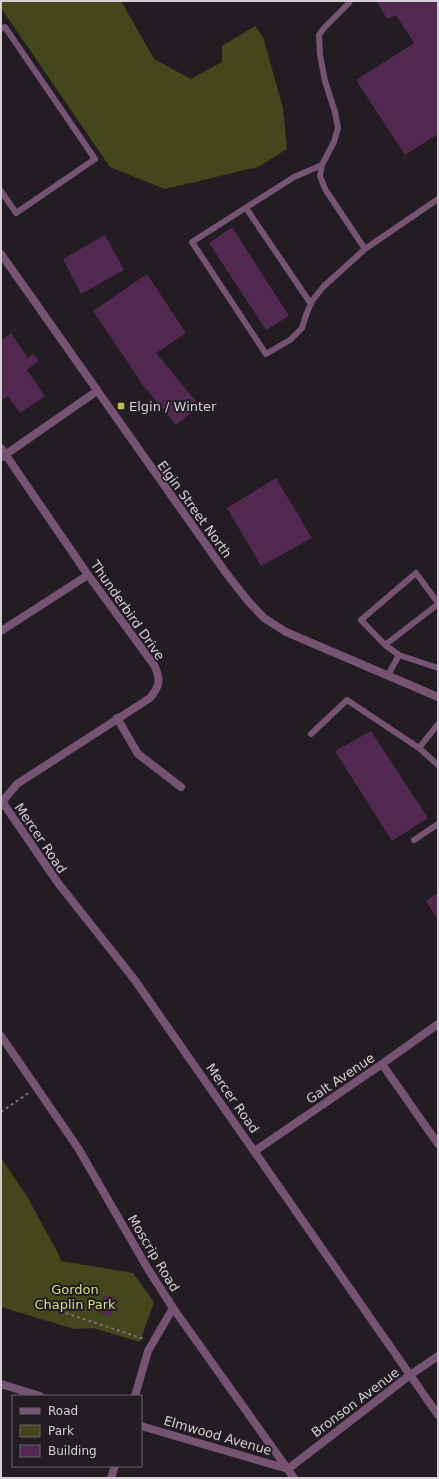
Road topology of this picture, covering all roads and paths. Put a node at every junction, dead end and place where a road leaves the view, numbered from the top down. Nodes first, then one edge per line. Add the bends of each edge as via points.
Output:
1 (350, 1) edge
2 (1, 29) edge
3 (322, 165) junction
4 (1, 192) edge
5 (438, 198) edge
6 (246, 208) junction
7 (365, 249) junction
8 (1, 254) edge
9 (311, 304) junction
10 (96, 391) junction
11 (2, 453) edge
12 (88, 574) junction
13 (438, 603) edge
14 (1, 631) edge
15 (386, 645) junction
16 (399, 654) junction
17 (438, 668) edge
18 (388, 676) junction
19 (438, 697) edge
20 (117, 718) junction
21 (438, 724) edge
22 (311, 734) dead end
23 (419, 748) junction
24 (438, 765) edge
25 (181, 787) dead end
26 (1, 801) edge
27 (438, 824) edge
28 (414, 840) dead end
29 (438, 1024) edge
30 (1, 1036) edge
31 (382, 1064) junction
32 (37, 1087) junction
33 (1, 1112) edge
34 (438, 1144) edge
35 (255, 1151) junction
36 (173, 1308) junction
37 (60, 1311) dead end
38 (153, 1342) junction
39 (438, 1356) edge
40 (410, 1375) junction
41 (1, 1384) edge
42 (37, 1395) edge
43 (135, 1395) edge
44 (438, 1415) edge
45 (142, 1426) edge
46 (115, 1467) edge
47 (288, 1469) junction
48 (111, 1478) edge
49 (294, 1478) edge

1 - 3 lane via 319,35 325,81 338,128
2 - 4 lane via 5,27 95,159 16,213
3 - 6 lane via 294,178
3 - 7 lane via 320,176 325,189
5 - 7 lane
6 - 9 lane
6 - 9 lane via 192,242 266,354 290,340 302,328
7 - 9 lane via 323,287
8 - 10 street, Elgin Street North
10 - 11 street
10 - 18 street, Elgin Street North via 226,573 264,618 286,632
11 - 12 street, Thunderbird Drive
12 - 14 street
12 - 20 street, Thunderbird Drive via 154,665 159,679 157,689 150,698
13 - 15 lane
13 - 15 lane via 416,573 361,620
15 - 16 lane
16 - 17 lane
16 - 18 lane
18 - 19 street, Elgin Street North
20 - 25 street via 138,754
20 - 26 street, Thunderbird Drive via 17,784
21 - 23 lane
22 - 23 lane via 347,700
23 - 24 lane
26 - 35 street, Mercer Road via 58,883 134,978
27 - 28 lane
29 - 31 street, Galt Avenue
30 - 32 street, Moscrip Road
31 - 34 street
31 - 35 street, Galt Avenue
32 - 33 path
32 - 36 street, Moscrip Road via 78,1148
35 - 40 street, Mercer Road
36 - 38 street
36 - 47 street, Moscrip Road
37 - 38 path
38 - 43 street via 148,1350
39 - 40 street, Bronson Avenue
40 - 44 street, Mercer Road
40 - 47 street, Bronson Avenue
41 - 42 street
45 - 47 street, Elmwood Avenue
46 - 48 street
47 - 49 street, Moscrip Road

